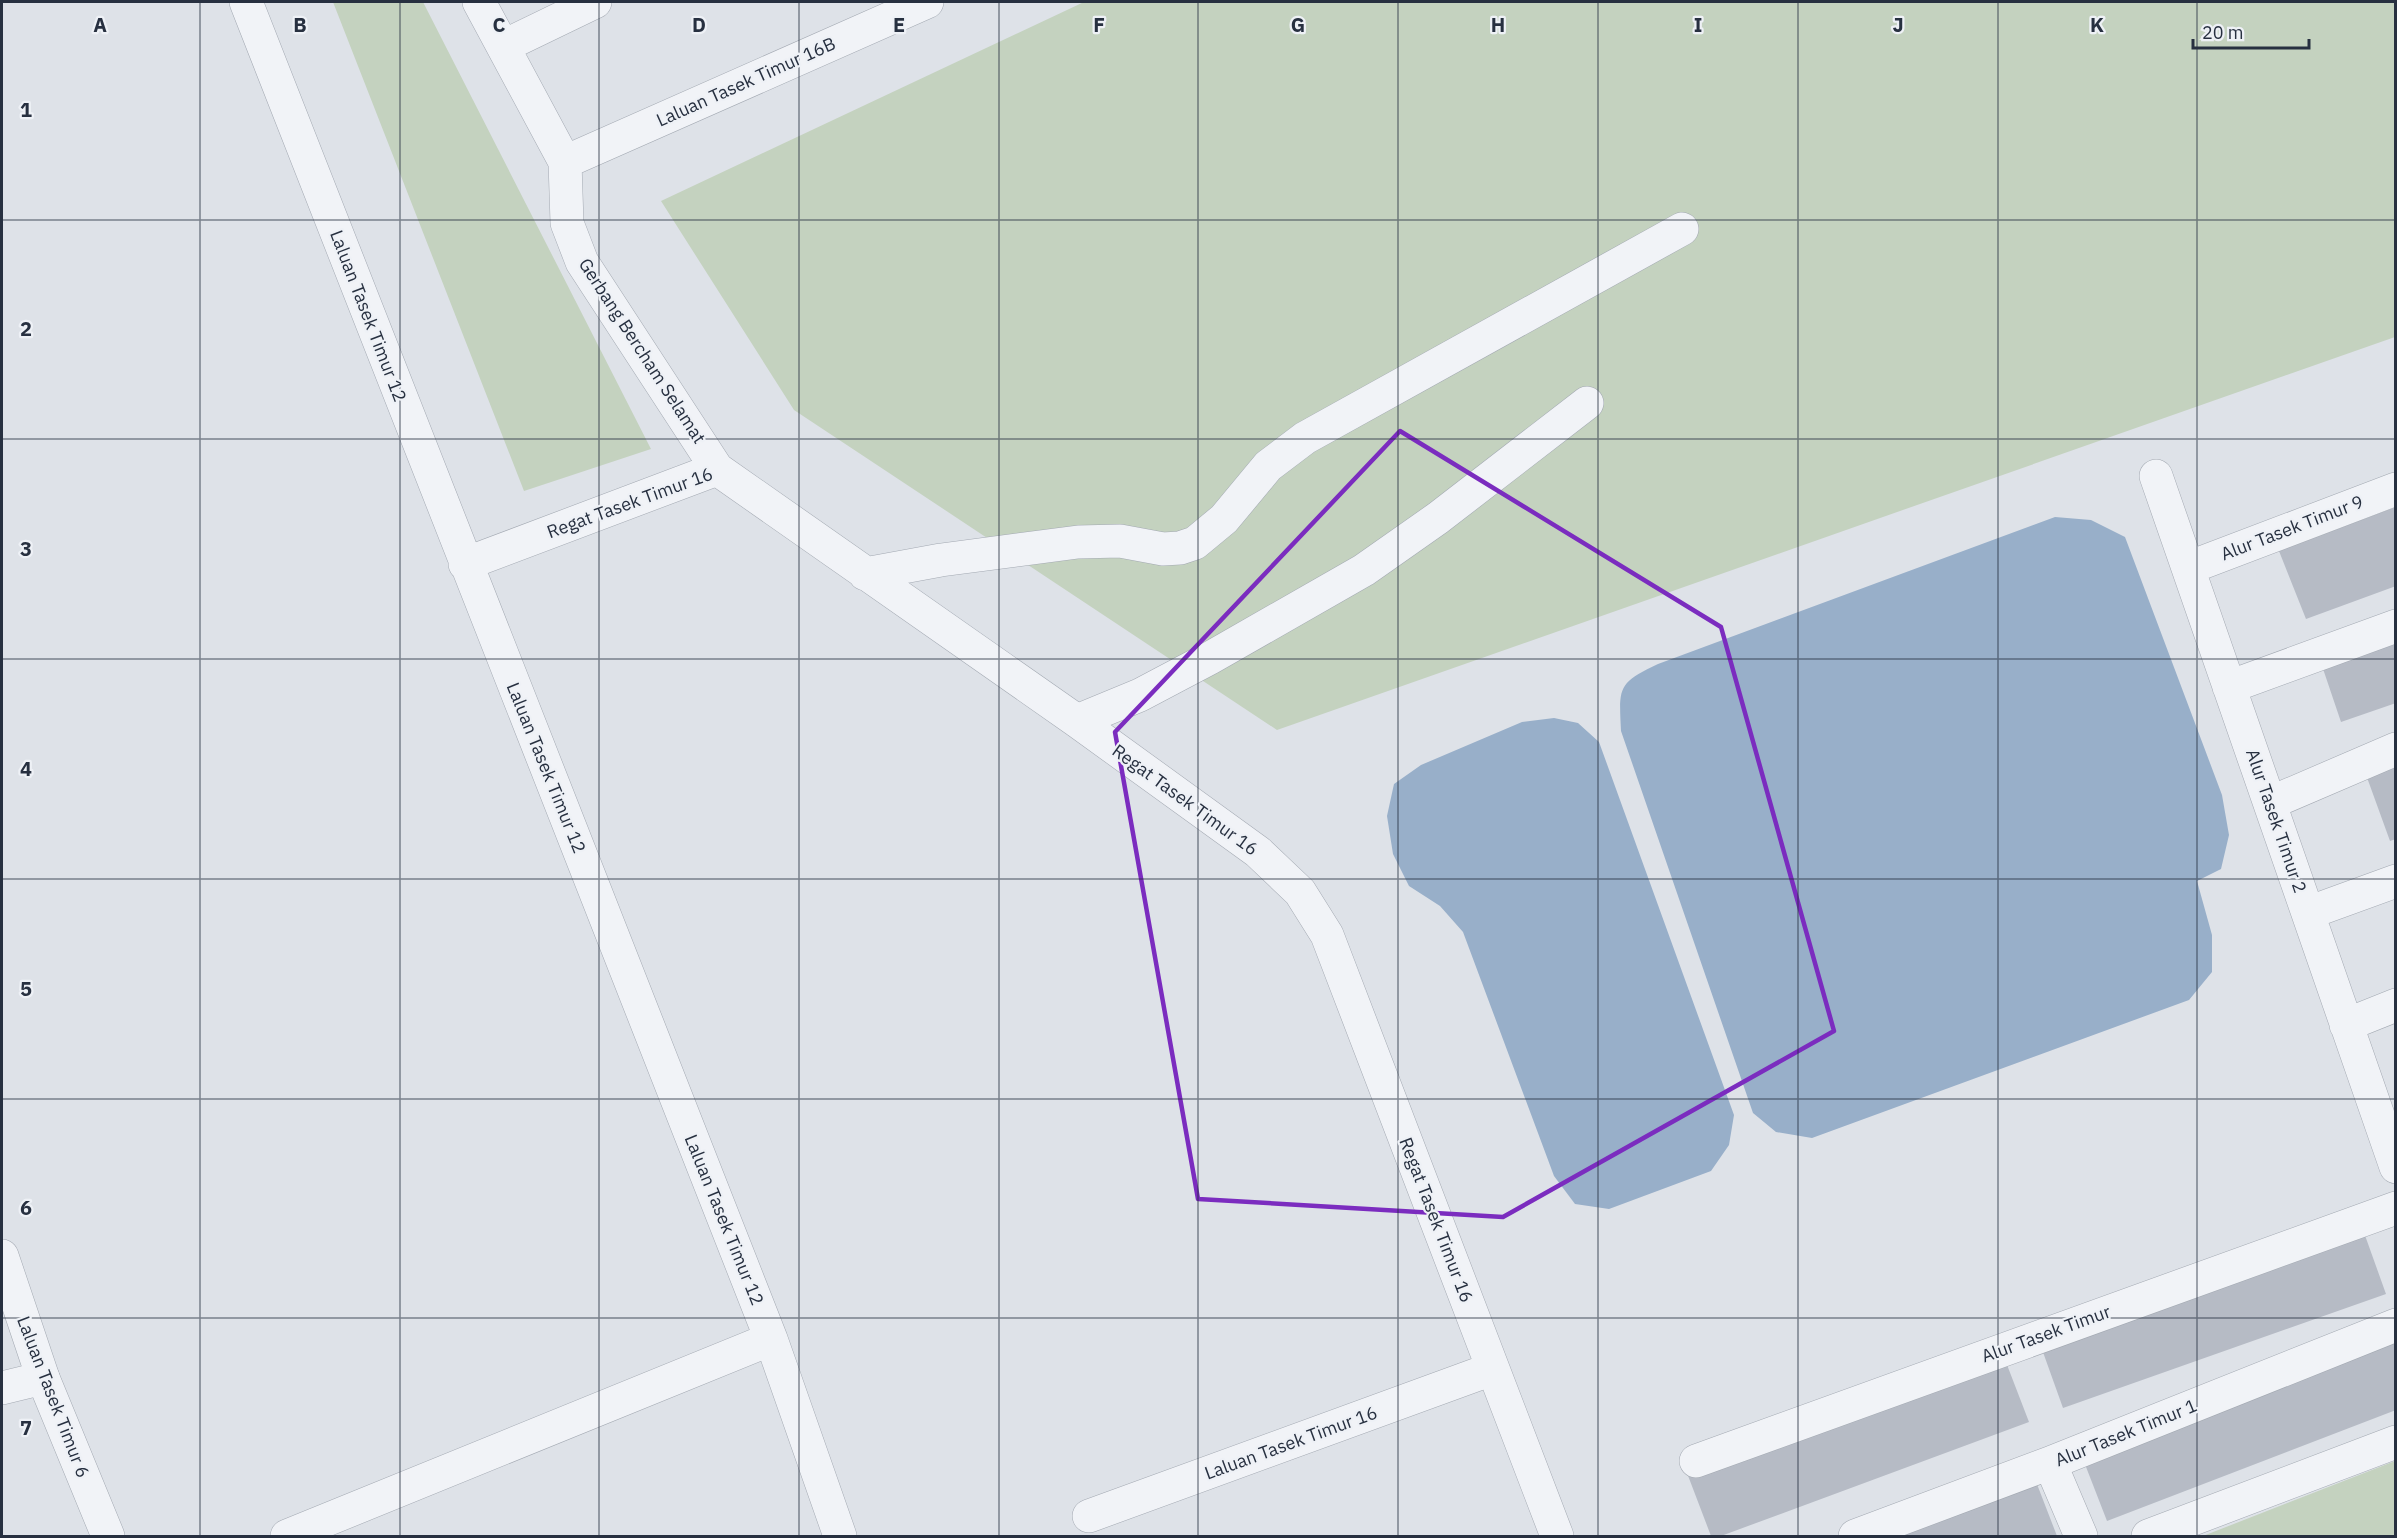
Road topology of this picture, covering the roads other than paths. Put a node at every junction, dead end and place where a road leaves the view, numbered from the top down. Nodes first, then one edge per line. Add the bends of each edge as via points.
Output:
1 (246, 2) edge
2 (479, 2) edge
3 (595, 2) edge
4 (927, 2) edge
5 (504, 46) junction
6 (565, 162) junction
7 (1682, 229) dead end
8 (1587, 403) dead end
9 (717, 469) junction
10 (2156, 476) dead end
11 (2396, 489) edge
12 (465, 564) junction
13 (2188, 568) junction
14 (865, 574) junction
15 (2396, 626) edge
16 (2229, 687) junction
17 (1077, 721) junction
18 (2396, 749) edge
19 (2270, 803) junction
20 (2396, 881) edge
21 (2308, 913) junction
22 (2396, 1005) edge
23 (2346, 1025) junction
24 (2396, 1167) edge
25 (2396, 1208) edge
26 (2, 1256) edge
27 (2396, 1324) edge
28 (771, 1339) junction
29 (1492, 1370) junction
30 (43, 1378) junction
31 (2, 1388) edge
32 (2396, 1442) edge
33 (1696, 1461) dead end
34 (2050, 1463) junction
35 (1089, 1516) dead end
36 (108, 1536) edge
37 (287, 1536) edge
38 (840, 1536) edge
39 (1557, 1536) edge
40 (1855, 1536) edge
41 (2081, 1536) edge
42 (2148, 1536) edge

1 - 12 street, Laluan Tasek Timur 12
2 - 5 street, Gerbang Bercham Selamat
3 - 5 street
4 - 6 street, Laluan Tasek Timur 16B
5 - 6 street, Gerbang Bercham Selamat
6 - 9 street, Gerbang Bercham Selamat via 567,223 582,262
7 - 14 street via 1305,438 1268,466 1224,519 1195,543 1163,549 1120,541 1078,542
8 - 17 street via 1364,570 1140,695
9 - 12 street, Regat Tasek Timur 16
9 - 14 street, Regat Tasek Timur 16
10 - 13 street, Alur Tasek Timur 2
11 - 13 street, Alur Tasek Timur 9
12 - 28 street, Laluan Tasek Timur 12
13 - 16 street, Alur Tasek Timur 2
14 - 17 street, Regat Tasek Timur 16
15 - 16 street
16 - 19 street, Alur Tasek Timur 2
17 - 29 street, Regat Tasek Timur 16 via 1258,852 1300,892 1327,935
18 - 19 street
19 - 21 street, Alur Tasek Timur 2
20 - 21 street
21 - 23 street, Alur Tasek Timur 2
22 - 23 street
23 - 24 street, Alur Tasek Timur 2
25 - 33 street, Alur Tasek Timur
26 - 30 street, Laluan Tasek Timur 6
27 - 34 street, Alur Tasek Timur 1
28 - 37 street
28 - 38 street, Laluan Tasek Timur 12
29 - 35 street, Laluan Tasek Timur 16
29 - 39 street, Regat Tasek Timur 16
30 - 31 street
30 - 36 street, Laluan Tasek Timur 6
32 - 42 street
34 - 40 street, Alur Tasek Timur 1
34 - 41 street

